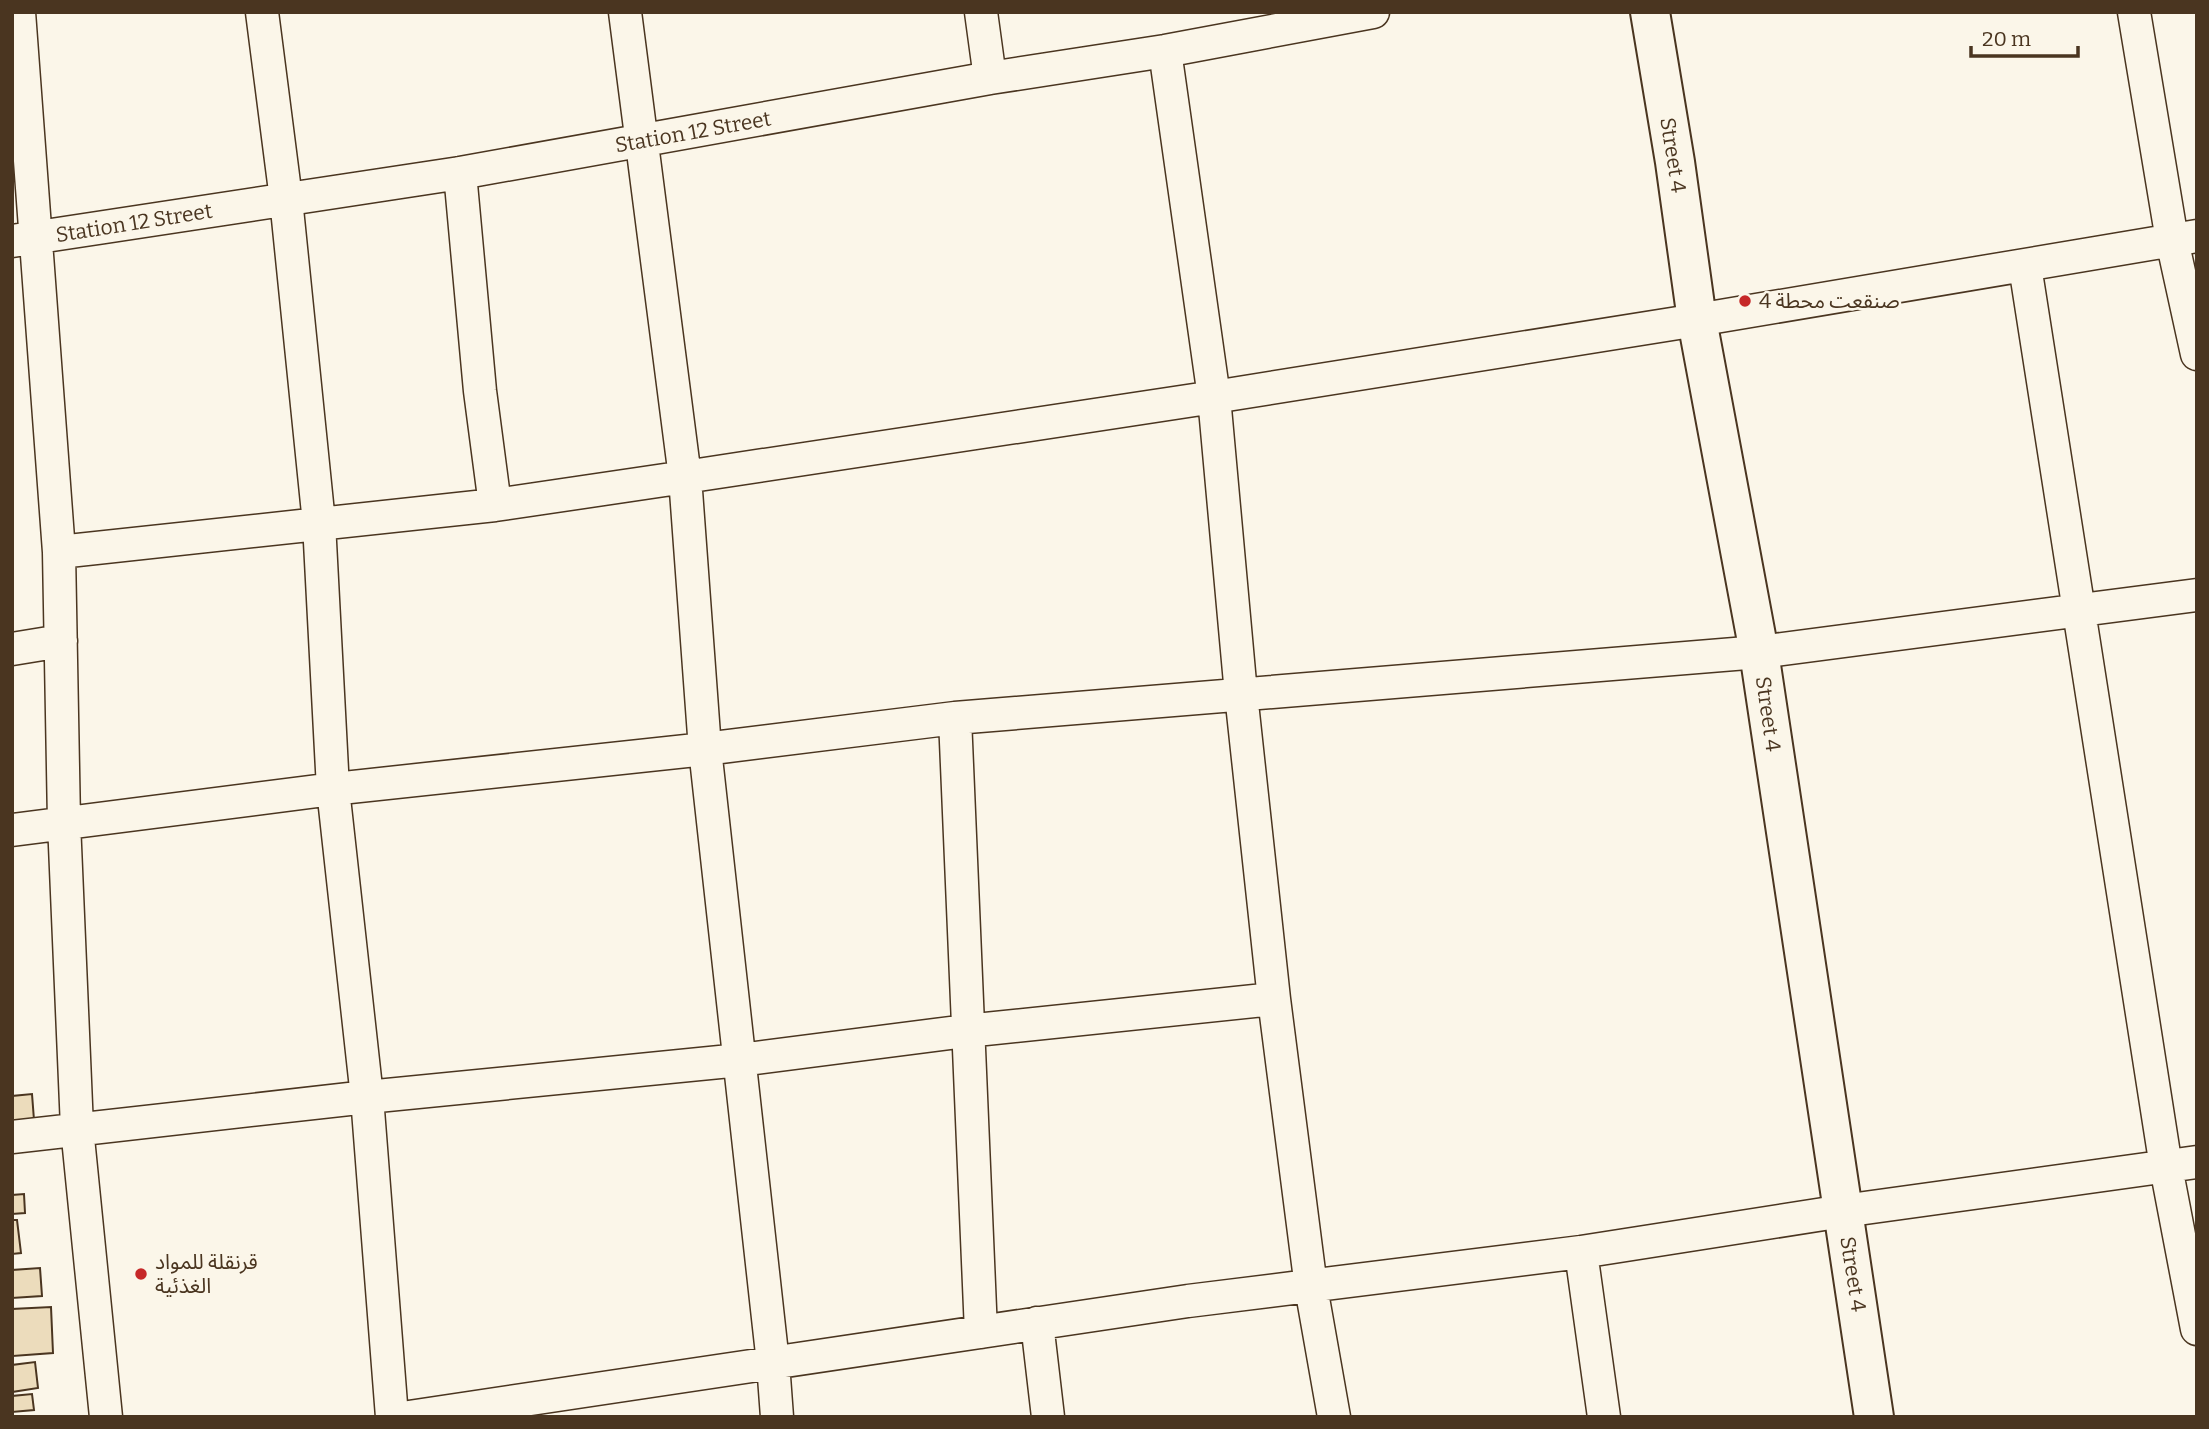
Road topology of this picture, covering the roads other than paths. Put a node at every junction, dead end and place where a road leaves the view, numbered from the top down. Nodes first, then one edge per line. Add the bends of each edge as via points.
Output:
1 (19, 12) edge
2 (262, 12) edge
3 (625, 12) edge
4 (981, 12) edge
5 (1373, 12) edge
6 (1650, 12) edge
7 (2134, 12) edge
8 (1165, 51) junction
9 (990, 78) junction
10 (640, 142) junction
11 (460, 173) junction
12 (286, 199) junction
13 (2185, 238) edge
14 (24, 239) edge
15 (2025, 266) junction
16 (1697, 320) junction
17 (2197, 354) edge
18 (1214, 397) junction
19 (685, 477) junction
20 (495, 505) junction
21 (319, 523) junction
22 (59, 552) junction
23 (2197, 595) edge
24 (2078, 609) junction
25 (61, 641) junction
26 (12, 649) edge
27 (1759, 652) junction
28 (1241, 694) junction
29 (955, 718) junction
30 (705, 749) junction
31 (333, 789) junction
32 (64, 822) junction
33 (12, 830) edge
34 (1274, 999) junction
35 (966, 1031) junction
36 (740, 1060) junction
37 (367, 1097) junction
38 (77, 1128) junction
39 (12, 1137) edge
40 (2197, 1163) edge
41 (2166, 1167) junction
42 (1843, 1212) junction
43 (1581, 1252) junction
44 (1311, 1287) junction
45 (1037, 1323) junction
46 (2197, 1329) edge
47 (981, 1332) junction
48 (773, 1363) junction
49 (106, 1417) edge
50 (392, 1417) edge
51 (409, 1417) edge
52 (777, 1417) edge
53 (1048, 1417) edge
54 (1334, 1417) edge
55 (1604, 1417) edge
56 (1874, 1417) edge

1 - 14 street
2 - 12 street
3 - 10 street
4 - 9 street
5 - 8 street, Station 12 Street
6 - 16 street, Street 4
7 - 13 street
8 - 9 street, Station 12 Street
8 - 18 street
9 - 10 street, Station 12 Street
10 - 11 street, Station 12 Street
10 - 19 street
11 - 12 street, Station 12 Street
11 - 20 street
12 - 14 street, Station 12 Street
12 - 21 street
13 - 15 street
13 - 17 street
14 - 22 street
15 - 16 street
15 - 24 street
16 - 18 street
16 - 27 street, Street 4
18 - 19 street
18 - 28 street
19 - 20 street
19 - 30 street
20 - 21 street
21 - 22 street
21 - 31 street
22 - 25 street
23 - 24 street
24 - 27 street
24 - 41 street
25 - 26 street
25 - 32 street
27 - 28 street
27 - 42 street, Street 4
28 - 29 street
28 - 34 street
29 - 30 street
29 - 35 street
30 - 31 street
30 - 36 street
31 - 32 street
31 - 37 street
32 - 33 street
32 - 38 street
34 - 35 street
34 - 44 street
35 - 36 street
35 - 47 street
36 - 37 street
36 - 48 street
37 - 38 street
37 - 50 street
38 - 39 street
38 - 49 street
40 - 41 street
41 - 42 street
41 - 46 street
42 - 43 street
42 - 56 street, Street 4
43 - 44 street
43 - 55 street
44 - 45 street
44 - 54 street
45 - 47 street
45 - 53 street
47 - 48 street
48 - 51 street
48 - 52 street

